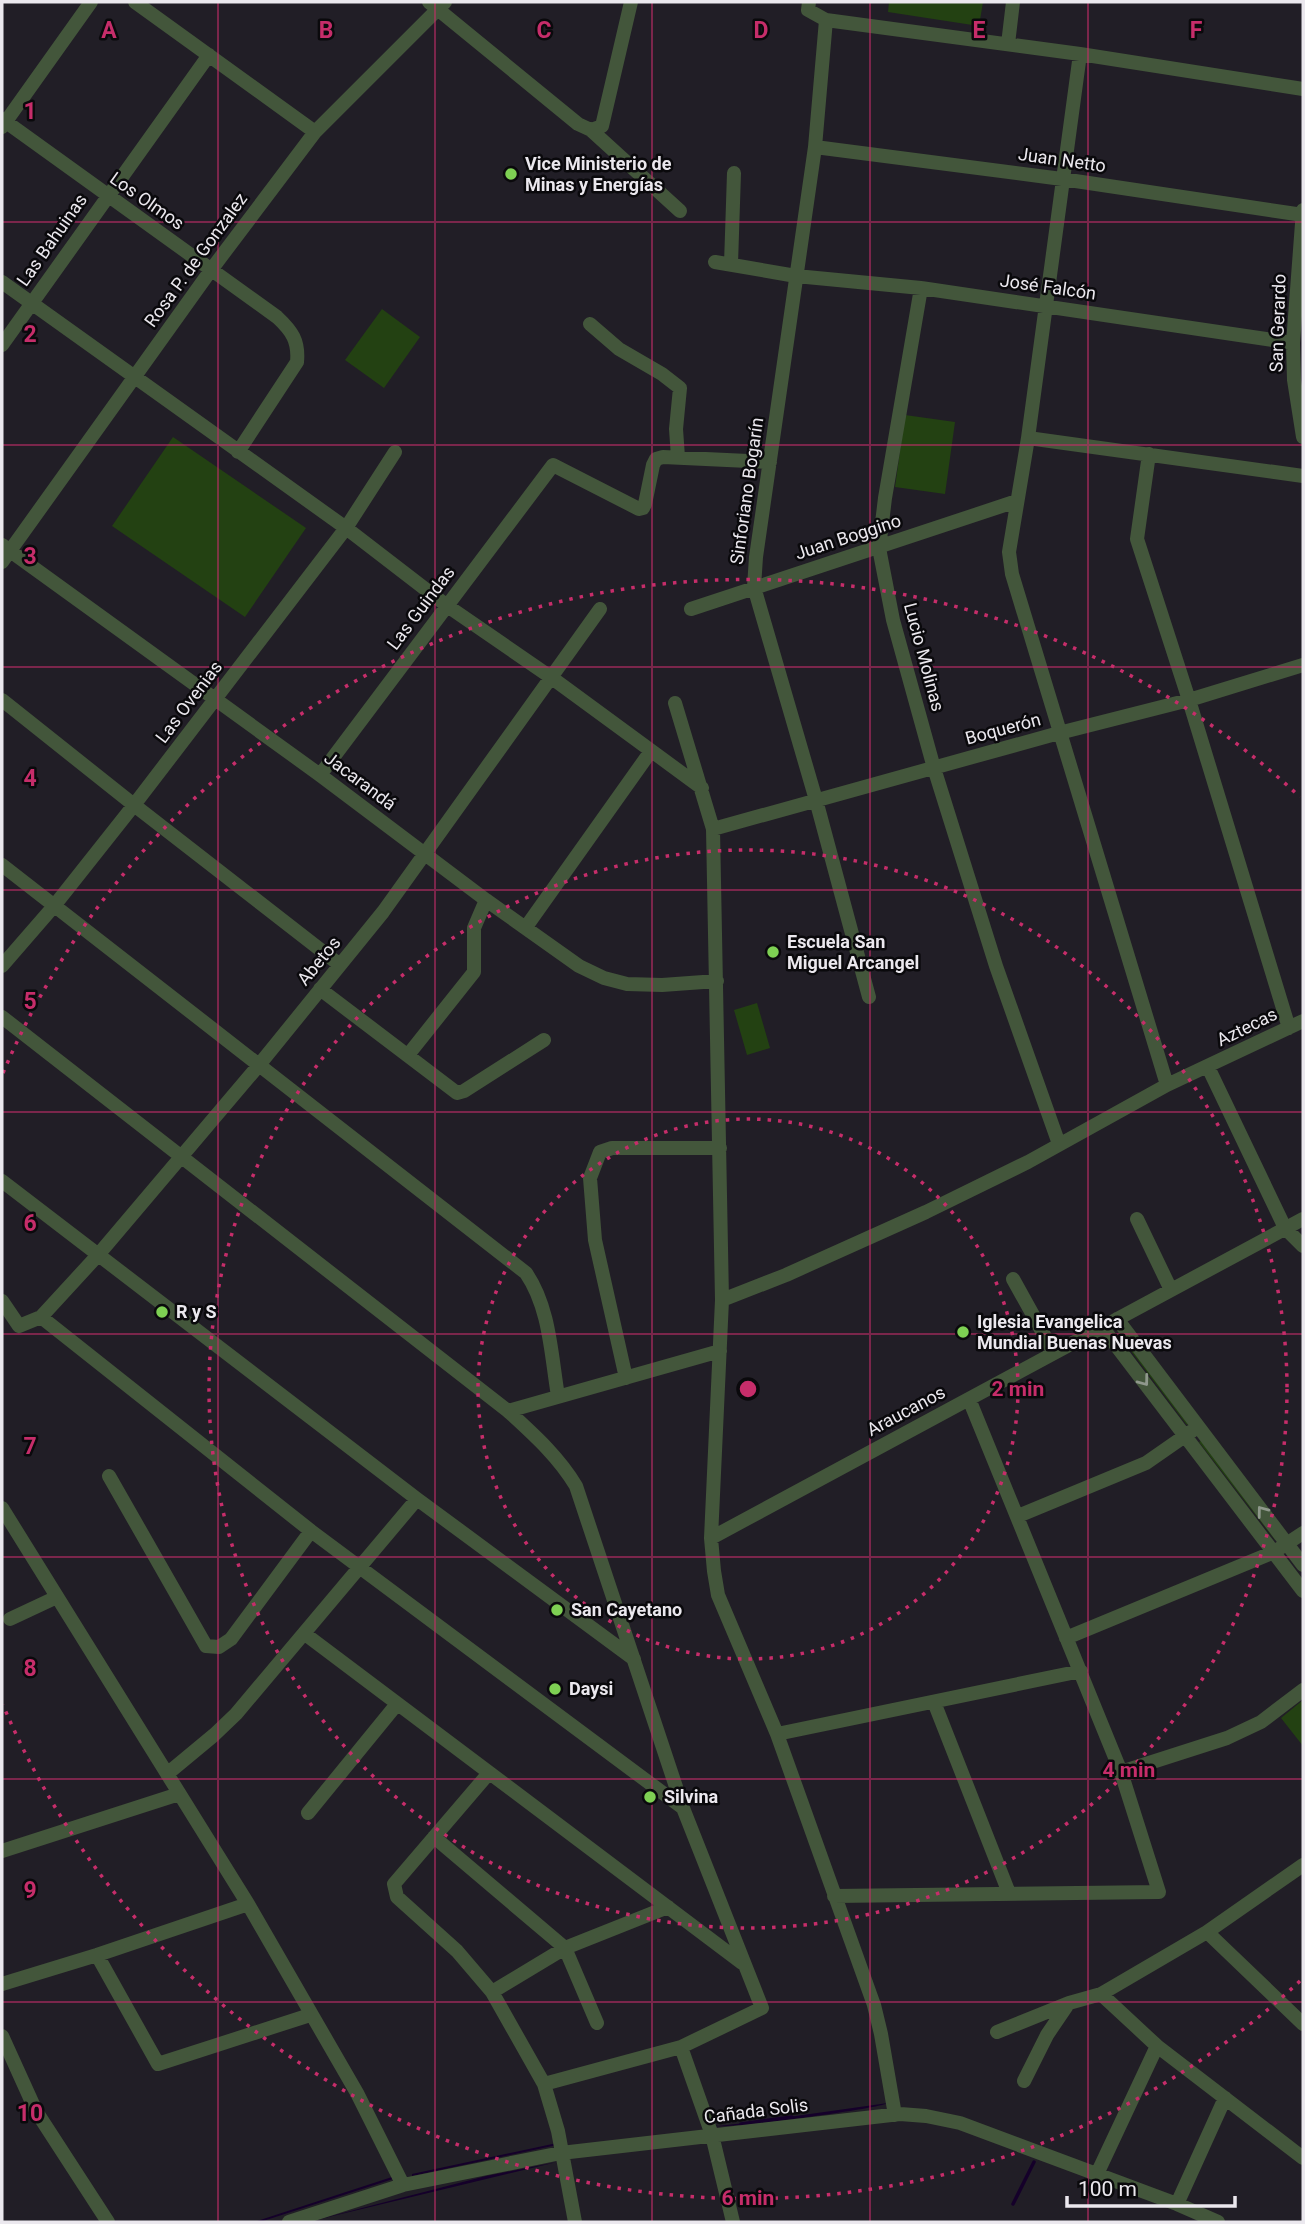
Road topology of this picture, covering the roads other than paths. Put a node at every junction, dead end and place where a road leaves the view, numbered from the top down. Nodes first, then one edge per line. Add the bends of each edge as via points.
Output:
1 (91, 2) edge
2 (135, 2) edge
3 (631, 2) edge
4 (809, 2) edge
5 (1013, 2) edge
6 (438, 4) edge
7 (826, 20) junction
8 (1007, 44) junction
9 (1080, 54) junction
10 (209, 55) junction
11 (1303, 89) edge
12 (3, 122) edge
13 (591, 130) junction
14 (316, 132) junction
15 (815, 147) junction
16 (734, 173) dead end
17 (1062, 179) junction
18 (106, 196) junction
19 (680, 211) dead end
20 (1303, 214) edge
21 (715, 262) dead end
22 (731, 264) junction
23 (211, 270) junction
24 (796, 276) junction
25 (2, 282) edge
26 (921, 288) junction
27 (31, 304) junction
28 (1044, 306) junction
29 (590, 324) dead end
30 (1293, 343) junction
31 (2, 345) edge
32 (134, 378) junction
33 (1299, 379) edge
34 (1303, 437) edge
35 (1028, 438) junction
36 (238, 452) junction
37 (395, 452) dead end
38 (1149, 454) junction
39 (678, 457) junction
40 (770, 463) junction
41 (1303, 476) edge
42 (1017, 501) junction
43 (346, 528) junction
44 (879, 548) junction
45 (4, 553) edge
46 (754, 587) junction
47 (446, 605) junction
48 (600, 609) dead end
49 (691, 609) dead end
50 (1303, 665) edge
51 (552, 678) junction
52 (215, 699) junction
53 (2, 700) edge
54 (1189, 700) junction
55 (676, 703) dead end
56 (1059, 733) junction
57 (651, 751) junction
58 (933, 768) junction
59 (320, 775) junction
60 (702, 788) junction
61 (816, 800) junction
62 (134, 805) junction
63 (713, 829) junction
64 (424, 853) junction
65 (2, 865) edge
66 (486, 900) junction
67 (54, 906) junction
68 (526, 928) junction
69 (340, 965) junction
70 (2, 966) edge
71 (717, 981) junction
72 (320, 989) junction
73 (869, 997) dead end
74 (2, 1017) edge
75 (1303, 1021) edge
76 (1289, 1028) junction
77 (544, 1040) dead end
78 (408, 1055) junction
79 (259, 1065) junction
80 (1208, 1067) junction
81 (1167, 1085) junction
82 (1059, 1144) junction
83 (720, 1147) junction
84 (180, 1156) junction
85 (2, 1181) edge
86 (1137, 1219) dead end
87 (1303, 1219) edge
88 (1285, 1228) junction
89 (1303, 1246) edge
90 (98, 1255) junction
91 (1013, 1279) dead end
92 (1171, 1290) junction
93 (722, 1300) junction
94 (2, 1301) edge
95 (41, 1317) junction
96 (1117, 1319) junction
97 (1102, 1327) junction
98 (720, 1351) junction
99 (1054, 1353) junction
100 (626, 1377) junction
101 (558, 1396) junction
102 (969, 1399) junction
103 (508, 1411) junction
104 (1198, 1426) junction
105 (1186, 1437) junction
106 (108, 1476) dead end
107 (417, 1499) junction
108 (2, 1508) edge
109 (1017, 1516) junction
110 (311, 1531) junction
111 (1303, 1533) edge
112 (711, 1538) junction
113 (1287, 1544) junction
114 (1273, 1552) junction
115 (1303, 1565) edge
116 (361, 1569) junction
117 (1303, 1591) edge
118 (57, 1597) junction
119 (10, 1619) dead end
120 (305, 1634) junction
121 (1066, 1638) junction
122 (634, 1659) junction
123 (1081, 1671) junction
124 (1303, 1690) edge
125 (934, 1702) junction
126 (397, 1704) junction
127 (777, 1734) junction
128 (1121, 1772) junction
129 (489, 1773) junction
130 (167, 1774) junction
131 (179, 1794) junction
132 (683, 1808) junction
133 (308, 1813) dead end
134 (434, 1838) junction
135 (2, 1851) edge
136 (1303, 1865) edge
137 (1009, 1893) junction
138 (834, 1895) junction
139 (248, 1904) junction
140 (668, 1907) junction
141 (1207, 1932) junction
142 (565, 1948) junction
143 (97, 1955) junction
144 (742, 1963) junction
145 (2, 1984) edge
146 (492, 1992) junction
147 (1101, 1994) junction
148 (1069, 2003) junction
149 (310, 2015) junction
150 (597, 2024) dead end
151 (1303, 2024) edge
152 (997, 2032) dead end
153 (2, 2036) edge
154 (1157, 2046) junction
155 (681, 2047) junction
156 (1024, 2081) dead end
157 (544, 2084) junction
158 (1225, 2098) junction
159 (895, 2115) junction
160 (712, 2135) junction
161 (561, 2152) junction
162 (1303, 2158) edge
163 (1097, 2174) junction
164 (402, 2185) junction
165 (1177, 2204) junction
166 (1196, 2218) edge
167 (108, 2222) edge
168 (289, 2222) edge
169 (575, 2222) edge
170 (733, 2222) edge
171 (1219, 2222) edge

1 - 12 street
2 - 10 street
3 - 13 street via 602,126
4 - 7 street via 808,10
5 - 8 street
6 - 13 street via 578,124
6 - 14 street, Rosa P. de Gonzalez
7 - 8 street
7 - 15 street, Sinforiano Bogarín
8 - 9 street
9 - 11 street
9 - 17 street
10 - 14 street
10 - 18 street, Las Bahuinas
12 - 18 street, Los Olmos
13 - 19 street
14 - 23 street, Rosa P. de Gonzalez
15 - 17 street, Juan Netto
15 - 24 street, Sinforiano Bogarín
16 - 22 street
17 - 20 street, Juan Netto
17 - 28 street
18 - 23 street, Los Olmos
18 - 27 street, Las Bahuinas
20 - 30 street, San Gerardo
21 - 22 street, José Falcón
22 - 24 street, José Falcón
23 - 32 street, Rosa P. de Gonzalez
23 - 36 street, Los Olmos via 277,317 291,330 299,348 297,362
24 - 26 street, José Falcón
24 - 40 street, Sinforiano Bogarín
25 - 27 street
26 - 28 street, José Falcón
26 - 44 street, Lucio Molinas
27 - 31 street, Las Bahuinas
27 - 32 street
28 - 30 street, José Falcón
28 - 35 street
29 - 39 street via 619,349 680,388
30 - 33 street, San Gerardo
32 - 36 street
32 - 45 street, Rosa P. de Gonzalez
33 - 34 street, San Gerardo
35 - 38 street
35 - 42 street
36 - 43 street
37 - 43 street, Las Ovenias
38 - 41 street
38 - 54 street via 1137,539
39 - 40 street
39 - 47 street, Las Guindas via 656,459 645,504 639,509 553,465
40 - 46 street, Sinforiano Bogarín
42 - 44 street, Juan Boggino
42 - 56 street via 1009,552 1012,574
43 - 47 street
43 - 52 street, Las Ovenias
44 - 46 street, Juan Boggino
44 - 58 street, Lucio Molinas
45 - 52 street, Jacarandá
46 - 49 street, Juan Boggino
46 - 61 street, Sinforiano Bogarín
47 - 51 street
47 - 59 street, Las Guindas
48 - 51 street, Abetos
50 - 54 street, Boquerón
51 - 57 street
51 - 64 street, Abetos
52 - 59 street, Jacarandá
52 - 62 street, Las Ovenias
53 - 62 street
54 - 56 street, Boquerón
54 - 76 street
55 - 60 street
56 - 58 street, Boquerón
56 - 81 street
57 - 60 street
57 - 68 street
58 - 61 street, Boquerón
58 - 82 street, Lucio Molinas
59 - 64 street, Jacarandá
60 - 63 street
61 - 63 street, Boquerón
61 - 73 street, Sinforiano Bogarín
62 - 67 street, Las Ovenias
62 - 69 street
63 - 71 street
64 - 66 street, Jacarandá
64 - 69 street, Abetos
65 - 67 street
66 - 68 street, Jacarandá
66 - 78 street via 474,928 474,972
67 - 70 street, Las Ovenias
67 - 79 street
68 - 71 street, Jacarandá via 604,978 662,985
69 - 72 street, Abetos
71 - 83 street
72 - 78 street
72 - 79 street, Abetos
74 - 84 street
75 - 76 street, Aztecas
76 - 80 street, Aztecas
77 - 78 street via 457,1093
79 - 84 street, Abetos
79 - 101 street via 526,1273 544,1309
80 - 81 street, Aztecas
80 - 88 street
81 - 82 street, Aztecas
82 - 93 street, Aztecas via 926,1213
83 - 93 street
83 - 100 street via 612,1148 600,1152 595,1162 589,1190 595,1240
84 - 90 street, Abetos
84 - 103 street
85 - 90 street
86 - 92 street
87 - 88 street, Araucanos
88 - 89 street
88 - 92 street, Araucanos
90 - 95 street, Abetos
90 - 107 street
91 - 99 street
92 - 96 street, Araucanos
93 - 98 street
94 - 95 street via 19,1326
95 - 110 street
96 - 97 street, Araucanos
96 - 104 street
97 - 99 street, Araucanos
97 -> 105 street
98 - 100 street
98 - 112 street
99 - 102 street, Araucanos
100 - 101 street
101 - 103 street
102 - 109 street
102 - 112 street, Araucanos
103 - 122 street via 547,1447 576,1486
104 - 105 street
113 -> 104 street
105 - 109 street via 1146,1463
105 - 114 street
106 - 110 street via 206,1646 219,1647 231,1639
107 - 116 street
107 - 122 street
108 - 118 street
109 - 121 street
110 - 116 street
111 - 113 street
112 - 127 street via 718,1595
113 - 114 street
113 - 115 street
114 - 117 street
114 - 121 street
116 - 120 street
116 - 132 street
118 - 119 street
118 - 130 street
120 - 126 street
120 - 130 street via 236,1714
121 - 123 street
122 - 132 street
123 - 125 street
123 - 128 street
124 - 128 street via 1261,1722 1227,1738
125 - 127 street
125 - 137 street
126 - 129 street
126 - 133 street
127 - 138 street
128 - 137 street via 1159,1892
129 - 134 street
129 - 140 street
130 - 131 street
131 - 135 street
131 - 139 street
132 - 144 street
134 - 142 street
134 - 146 street via 394,1884 397,1897 457,1951
136 - 141 street
137 - 138 street
138 - 159 street via 874,2004
139 - 143 street
139 - 149 street
140 - 142 street
140 - 144 street
141 - 147 street
141 - 151 street
142 - 146 street
142 - 150 street
143 - 145 street
143 - 149 street via 158,2064
144 - 155 street via 762,2008
146 - 157 street
147 - 148 street
147 - 154 street
148 - 152 street
148 - 156 street
149 - 164 street via 357,2093
153 - 167 street via 36,2111
154 - 158 street
154 - 163 street
155 - 157 street
155 - 160 street
157 - 161 street
158 - 162 street
158 - 165 street
159 - 160 street, Cañada Solis
159 - 163 street, Cañada Solis via 960,2123
160 - 161 street, Cañada Solis
160 - 170 street
161 - 164 street, Cañada Solis
161 - 169 street
163 - 165 street, Cañada Solis
164 - 168 street, Cañada Solis
165 - 166 street, Cañada Solis
166 - 171 street, Cañada Solis

